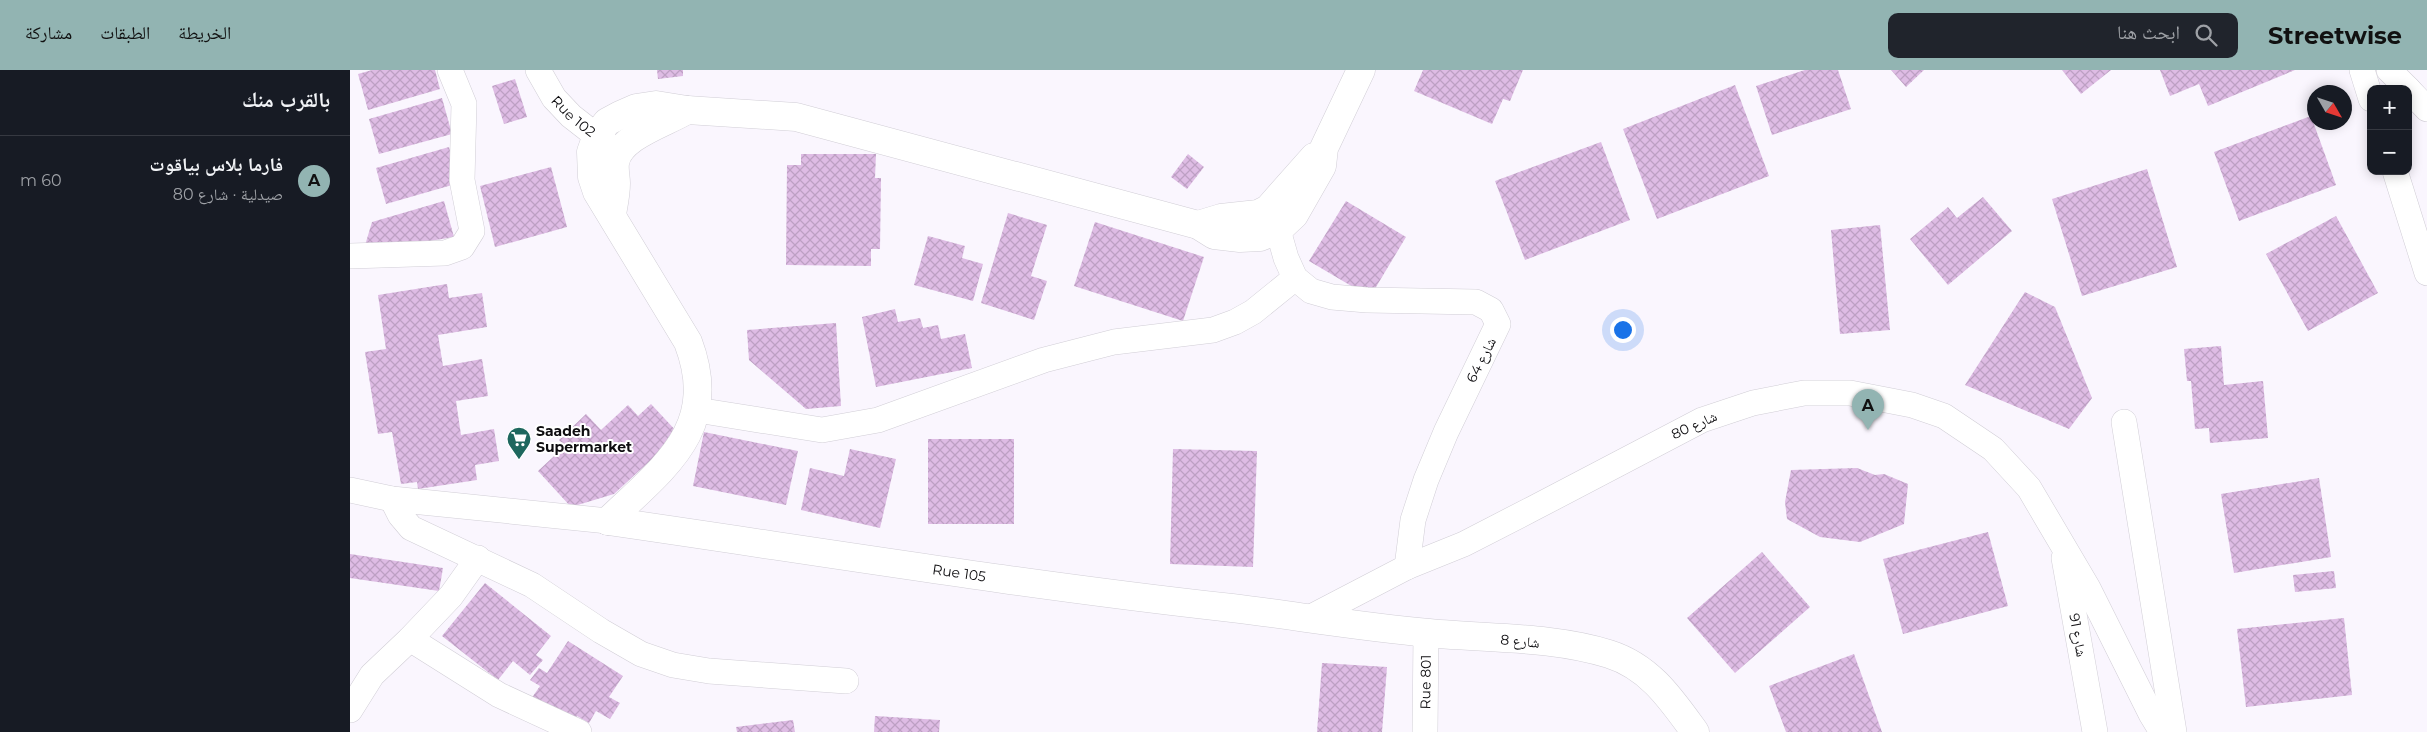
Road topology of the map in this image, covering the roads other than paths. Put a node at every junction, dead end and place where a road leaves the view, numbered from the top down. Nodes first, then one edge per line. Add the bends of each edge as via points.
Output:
1 (450, 70) edge
2 (538, 70) edge
3 (1361, 70) edge
4 (2362, 70) edge
5 (2389, 70) edge
6 (2404, 85) edge
7 (2367, 86) edge
8 (2412, 93) edge
9 (2427, 109) edge
10 (687, 110) junction
11 (597, 136) junction
12 (1324, 148) junction
13 (618, 152) junction
14 (2396, 175) edge
15 (612, 214) junction
16 (1198, 225) junction
17 (1278, 230) junction
18 (350, 256) edge
19 (2427, 273) edge
20 (1295, 278) junction
21 (697, 410) junction
22 (2124, 422) dead end
23 (350, 490) edge
24 (392, 499) junction
25 (608, 521) junction
26 (2060, 538) junction
27 (478, 558) junction
28 (1407, 567) junction
29 (1312, 617) junction
30 (1426, 633) junction
31 (410, 640) junction
32 (846, 681) dead end
33 (350, 710) edge
34 (579, 732) edge
35 (1425, 732) edge
36 (1695, 732) edge
37 (2095, 732) edge
38 (2162, 732) edge
39 (2174, 732) edge

1 - 18 street via 464,104 462,180 472,231 462,247 445,253
2 - 11 street, Rue 102 via 554,98
3 - 12 street
4 - 7 street
5 - 6 street
8 - 9 street
10 - 11 street via 656,105 636,108 607,122
10 - 13 street via 640,134
10 - 16 street via 796,117
11 - 13 street, Rue 102
11 - 15 street via 591,152 592,177 597,192
12 - 16 street via 1268,209 1258,214 1221,218
12 - 17 street via 1322,166 1307,194 1294,215
13 - 15 street
14 - 19 street
15 - 21 street via 688,342 699,386
16 - 17 street via 1214,235 1240,238 1260,238
17 - 20 street
20 - 21 street via 1253,312 1213,330 1114,342 1044,360 878,420 822,430
20 - 28 street, شارع 64 via 1312,291 1332,297 1476,302 1491,310 1498,324 1426,480 1414,520
21 - 25 street via 686,438 668,462
22 - 39 street
23 - 24 street
24 - 25 street
24 - 27 street via 411,528
25 - 29 street, Rue 105 via 1093,593
26 - 28 street, شارع 80 via 2029,488 1999,456 1944,416 1912,405 1850,393 1804,393 1753,403 1702,420 1464,544
26 - 37 street, شارع 91
26 - 38 street, شارع 80
27 - 31 street via 451,596
27 - 32 street via 532,585 569,612 642,654 673,665 709,671
28 - 29 street, شارع 80
29 - 30 street, شارع 8
30 - 35 street, Rue 801
30 - 36 street, شارع 8 via 1555,644 1607,654 1632,663 1652,677
31 - 33 street via 372,675
31 - 34 street via 499,695

